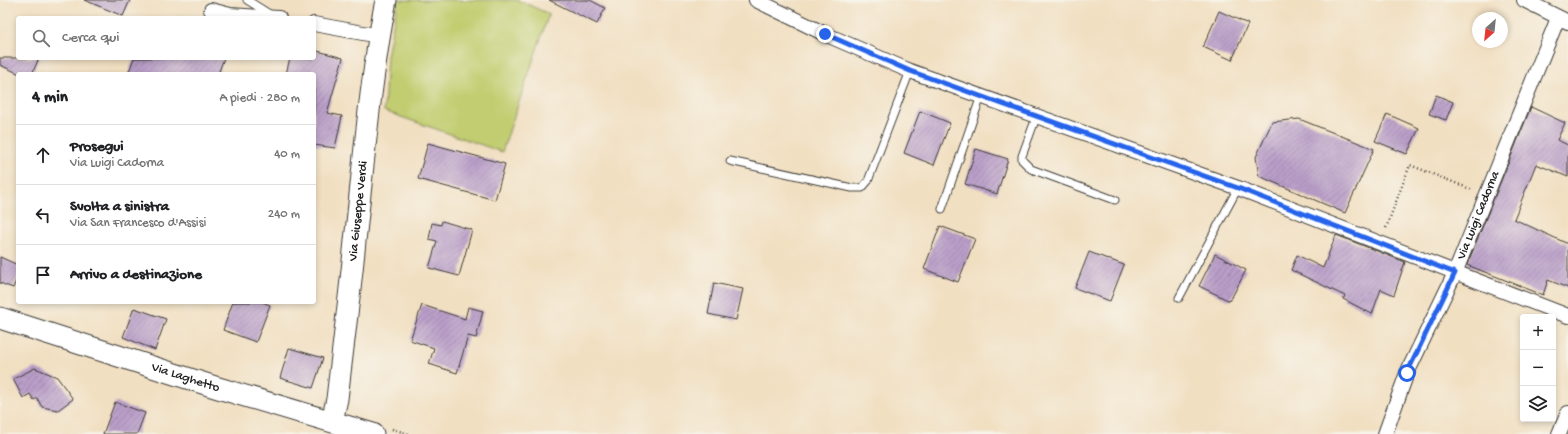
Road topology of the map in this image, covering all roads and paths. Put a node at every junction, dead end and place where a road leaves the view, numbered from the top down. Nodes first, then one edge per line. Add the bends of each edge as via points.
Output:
1 (247, 0) edge
2 (386, 0) edge
3 (756, 0) edge
4 (1524, 0) edge
5 (211, 10) dead end
6 (253, 16) edge
7 (274, 16) edge
8 (1563, 20) edge
9 (316, 24) edge
10 (379, 36) junction
11 (910, 71) junction
12 (981, 96) junction
13 (1037, 115) junction
14 (730, 161) dead end
15 (1238, 188) junction
16 (1486, 195) junction
17 (1115, 200) dead end
18 (942, 209) dead end
19 (1380, 243) junction
20 (1455, 273) junction
21 (1179, 298) dead end
22 (1568, 316) edge
23 (0, 318) edge
24 (1568, 413) edge
25 (328, 427) edge
26 (373, 434) edge
27 (1384, 434) edge
28 (1559, 434) edge

1 - 7 lane
2 - 10 street, Via Giuseppe Verdi
3 - 11 street via 827,35
4 - 8 street
5 - 6 street via 230,15
8 - 16 street, Via Luigi Cadorna
9 - 10 street
10 - 25 street, Via Giuseppe Verdi via 337,399
11 - 12 street
11 - 14 lane via 868,182 862,188 852,188
12 - 13 street
12 - 18 lane
13 - 15 street
13 - 17 lane via 1022,156 1026,165
15 - 19 street
15 - 21 lane
16 - 19 path via 1410,165
16 - 20 street, Via Luigi Cadorna
19 - 20 street
20 - 22 street
20 - 27 street, Via Luigi Cadorna via 1407,373
23 - 25 street, Via Laghetto via 215,387
24 - 28 street
25 - 26 street, Via Laghetto

